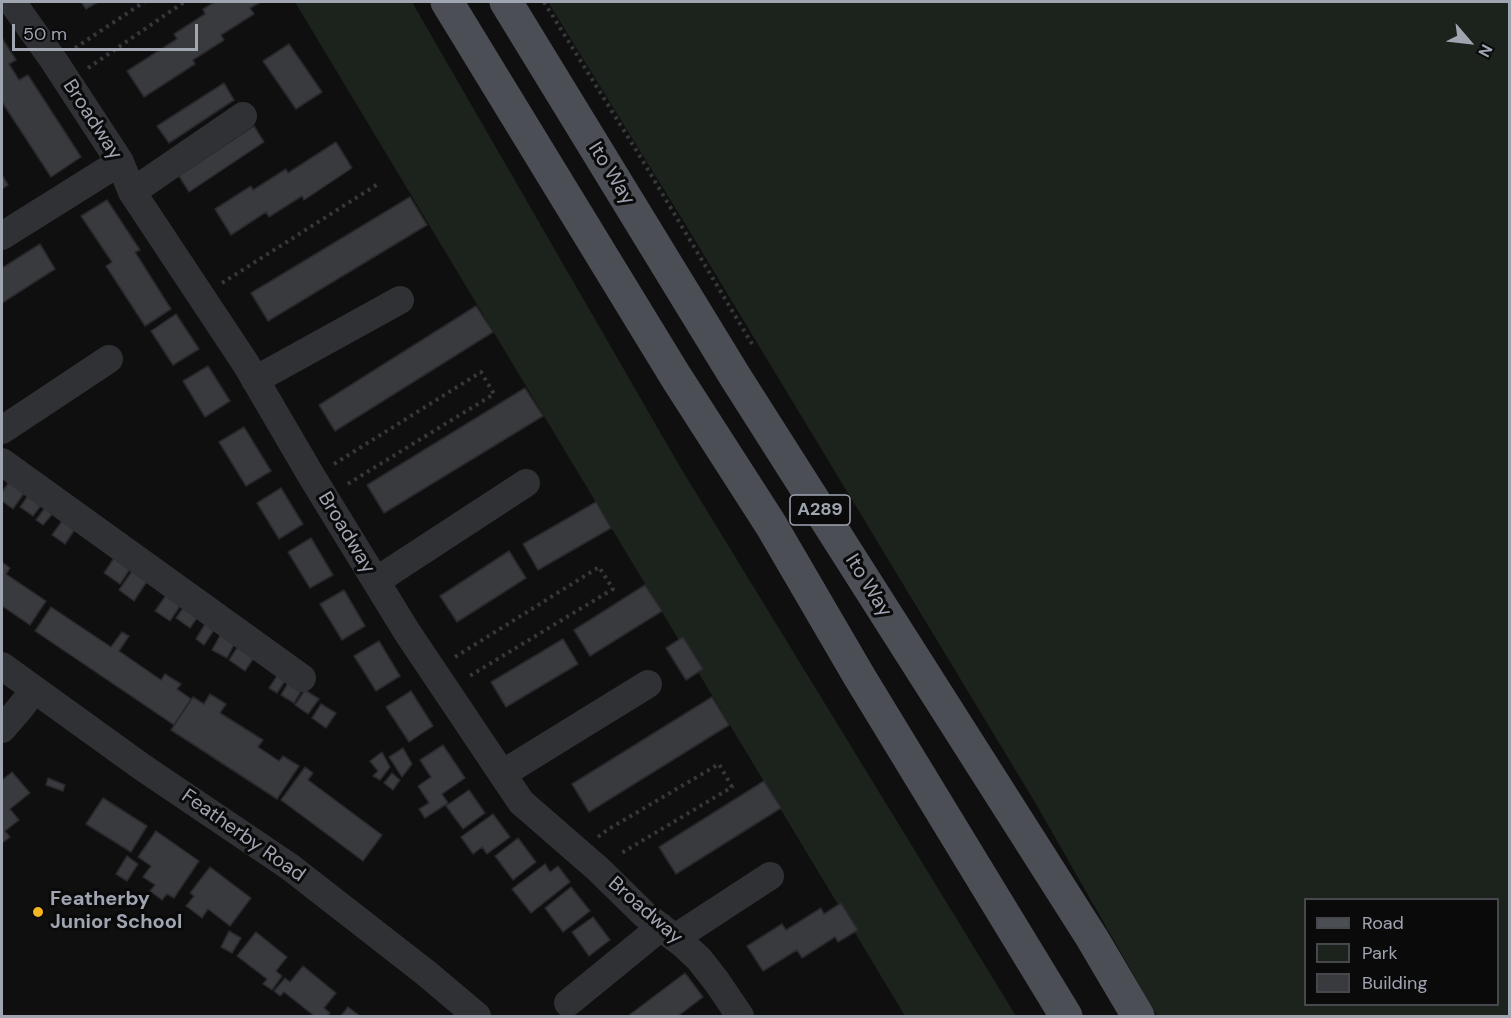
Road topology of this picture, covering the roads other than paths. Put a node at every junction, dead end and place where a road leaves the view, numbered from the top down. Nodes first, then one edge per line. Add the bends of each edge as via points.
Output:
1 (12, 2) edge
2 (447, 2) edge
3 (506, 2) edge
4 (243, 116) dead end
5 (120, 162) junction
6 (132, 192) junction
7 (2, 236) edge
8 (400, 300) dead end
9 (109, 359) dead end
10 (255, 380) junction
11 (2, 430) edge
12 (2, 462) edge
13 (526, 483) dead end
14 (376, 581) junction
15 (2, 666) edge
16 (302, 678) dead end
17 (648, 684) dead end
18 (34, 690) junction
19 (2, 729) edge
20 (502, 774) junction
21 (770, 876) dead end
22 (668, 932) junction
23 (568, 1003) dead end
24 (477, 1017) edge
25 (740, 1017) edge
26 (1066, 1017) edge
27 (1138, 1017) edge

1 - 5 street, Broadway
2 - 26 main road, A289 via 771,525
3 - 27 main road, Ito Way / A289 via 736,378 1092,938
4 - 6 street
5 - 6 street, Broadway
5 - 7 street
6 - 10 street, Broadway
8 - 10 street
9 - 11 street
10 - 14 street, Broadway
12 - 16 street
13 - 14 street
14 - 20 street, Broadway
15 - 18 street, Featherby Road
17 - 20 street
18 - 19 street
18 - 24 street, Featherby Road via 290,867
20 - 22 street, Broadway via 521,802
21 - 22 street
22 - 23 street
22 - 25 street, Broadway via 703,965

